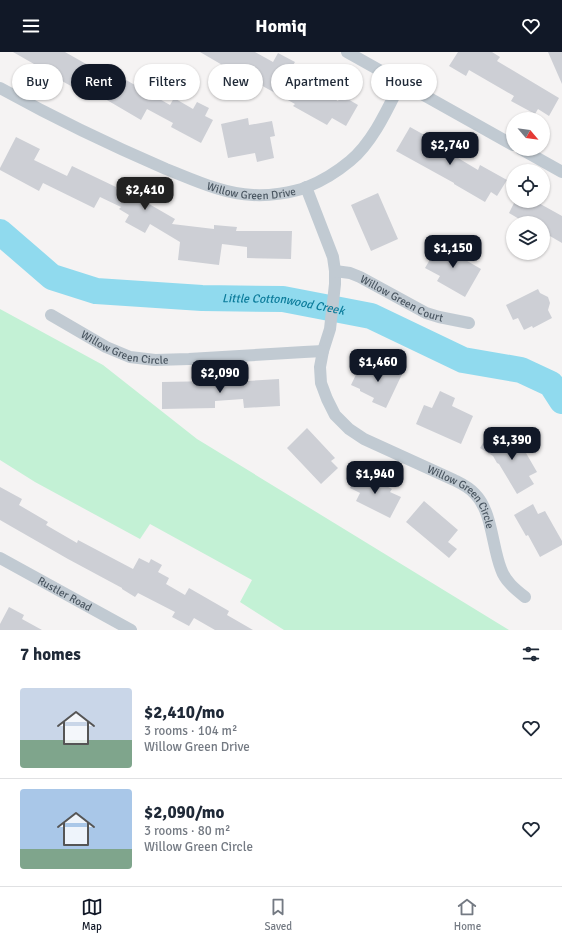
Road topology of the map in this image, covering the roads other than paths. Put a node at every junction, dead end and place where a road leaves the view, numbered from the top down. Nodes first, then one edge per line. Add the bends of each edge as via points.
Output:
1 (347, 52) edge
2 (371, 65) edge
3 (0, 88) edge
4 (391, 100) edge
5 (434, 100) edge
6 (506, 140) edge
7 (533, 156) edge
8 (562, 172) edge
9 (306, 187) junction
10 (336, 271) junction
11 (51, 315) dead end
12 (469, 324) dead end
13 (323, 351) junction
14 (0, 558) edge
15 (525, 597) dead end
16 (131, 630) edge

1 - 2 street
3 - 9 street, Willow Green Drive via 92,135 201,183 252,196 271,195
4 - 9 street, Willow Green Drive via 367,143 351,160 332,174
5 - 6 street
7 - 8 street
9 - 10 street, Willow Green Circle
10 - 12 street, Willow Green Court via 360,277 426,313
10 - 13 street, Willow Green Circle via 330,329
11 - 13 street, Willow Green Circle via 106,347 130,357 155,360 189,359
13 - 15 street, Willow Green Circle via 321,383 335,415 349,429 364,438 454,480 475,494 483,505 501,570 511,586
14 - 16 street, Rustler Road

